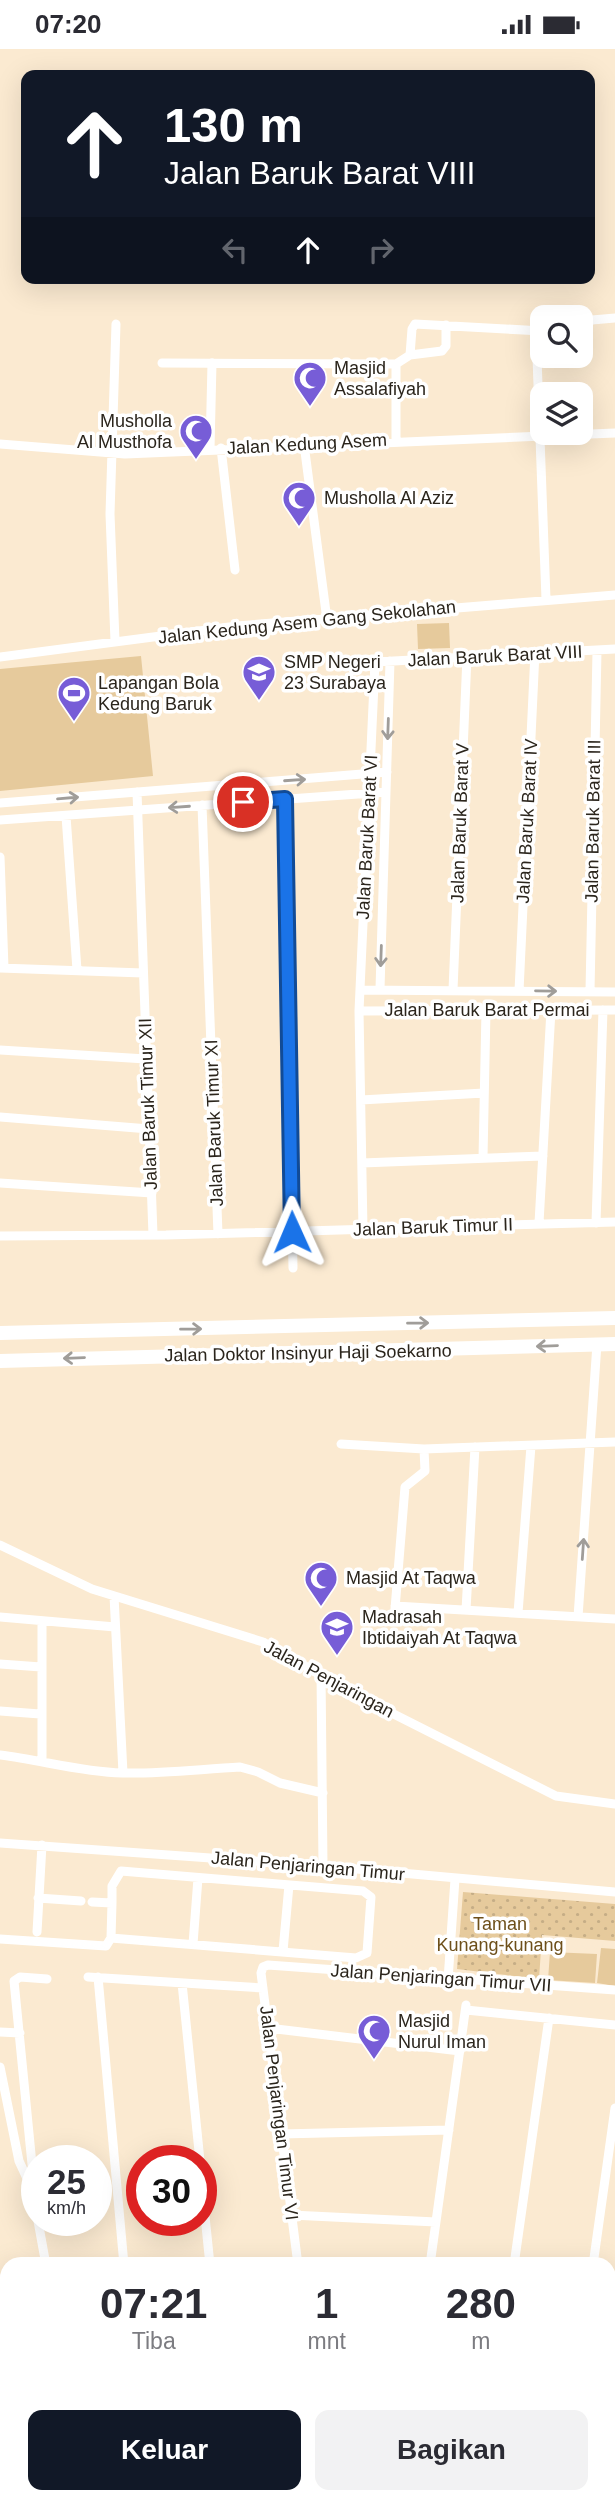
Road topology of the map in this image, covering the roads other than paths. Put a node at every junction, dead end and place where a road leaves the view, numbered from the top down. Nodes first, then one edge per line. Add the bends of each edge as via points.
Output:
1 (615, 318) edge
2 (593, 320) edge
3 (116, 324) dead end
4 (446, 325) junction
5 (530, 330) edge
6 (410, 355) junction
7 (162, 363) dead end
8 (212, 363) junction
9 (396, 364) junction
10 (593, 433) edge
11 (615, 433) edge
12 (530, 434) edge
13 (396, 440) junction
14 (0, 444) edge
15 (304, 444) junction
16 (539, 445) edge
17 (221, 448) junction
18 (210, 449) junction
19 (110, 454) junction
20 (235, 570) dead end
21 (615, 595) edge
22 (546, 599) junction
23 (327, 620) junction
24 (116, 641) junction
25 (615, 649) edge
26 (597, 651) junction
27 (535, 652) junction
28 (467, 656) junction
29 (0, 657) edge
30 (390, 661) junction
31 (375, 662) joint
32 (387, 772) junction
33 (370, 774) junction
34 (137, 792) junction
35 (386, 792) junction
36 (369, 793) junction
37 (285, 799) junction
38 (0, 803) edge
39 (202, 806) junction
40 (137, 810) junction
41 (65, 815) junction
42 (0, 820) edge
43 (0, 857) edge
44 (2, 968) edge
45 (77, 970) junction
46 (143, 973) junction
47 (380, 989) junction
48 (360, 990) junction
49 (453, 990) junction
50 (519, 991) junction
51 (590, 991) junction
52 (615, 992) edge
53 (486, 1010) junction
54 (551, 1010) junction
55 (603, 1010) junction
56 (615, 1010) edge
57 (359, 1011) junction
58 (0, 1050) edge
59 (146, 1059) junction
60 (484, 1093) junction
61 (361, 1100) junction
62 (0, 1118) edge
63 (149, 1129) junction
64 (543, 1156) junction
65 (483, 1158) junction
66 (362, 1163) junction
67 (0, 1183) edge
68 (152, 1193) junction
69 (615, 1222) edge
70 (539, 1223) junction
71 (596, 1223) junction
72 (363, 1230) junction
73 (292, 1232) junction
74 (218, 1234) junction
75 (153, 1235) junction
76 (0, 1236) edge
77 (293, 1268) dead end
78 (615, 1318) edge
79 (148, 1330) junction
80 (106, 1331) junction
81 (0, 1333) edge
82 (597, 1344) junction
83 (615, 1344) edge
84 (150, 1356) junction
85 (107, 1357) junction
86 (0, 1361) edge
87 (615, 1442) edge
88 (591, 1443) junction
89 (341, 1444) dead end
90 (531, 1446) junction
91 (475, 1447) junction
92 (424, 1449) junction
93 (0, 1545) edge
94 (114, 1596) junction
95 (395, 1606) junction
96 (466, 1610) junction
97 (518, 1613) junction
98 (0, 1617) edge
99 (578, 1617) junction
100 (615, 1619) edge
101 (394, 1621) dead end
102 (42, 1622) junction
103 (115, 1627) junction
104 (0, 1664) edge
105 (41, 1667) junction
106 (321, 1673) junction
107 (0, 1711) edge
108 (40, 1714) junction
109 (0, 1755) edge
110 (42, 1760) junction
111 (123, 1773) junction
112 (323, 1793) junction
113 (615, 1804) edge
114 (0, 1843) edge
115 (42, 1845) junction
116 (323, 1866) junction
117 (198, 1878) junction
118 (455, 1879) junction
119 (289, 1885) junction
120 (615, 1892) edge
121 (38, 1898) junction
122 (81, 1901) dead end
123 (92, 1902) dead end
124 (113, 1903) junction
125 (37, 1931) dead end
126 (111, 1938) junction
127 (0, 1939) edge
128 (193, 1944) junction
129 (284, 1951) junction
130 (268, 1965) joint
131 (47, 1979) dead end
132 (448, 1980) junction
133 (182, 1983) junction
134 (263, 1988) junction
135 (615, 1990) edge
136 (549, 2018) junction
137 (615, 2025) edge
138 (268, 2028) junction
139 (0, 2032) edge
140 (20, 2033) junction
141 (460, 2051) junction
142 (0, 2067) edge
143 (615, 2108) edge
144 (449, 2130) junction
145 (281, 2134) junction
146 (32, 2145) edge
147 (198, 2145) edge
148 (21, 2165) edge
149 (291, 2215) junction
150 (436, 2222) junction
151 (41, 2236) edge
152 (207, 2236) edge
153 (45, 2257) edge
154 (123, 2257) edge
155 (209, 2257) edge
156 (297, 2257) edge
157 (431, 2257) edge
158 (515, 2257) edge
159 (594, 2257) edge

1 - 2 street
3 - 19 street
4 - 5 street
4 - 6 street via 442,351
4 - 6 street via 413,325
6 - 9 street
7 - 8 street
8 - 9 street
8 - 18 street
9 - 13 street
10 - 11 street, Jalan Kedung Asem
12 - 13 street, Jalan Kedung Asem
13 - 15 street, Jalan Kedung Asem
14 - 19 street, Jalan Kedung Asem
15 - 17 street, Jalan Kedung Asem
15 - 23 street
16 - 22 street
17 - 18 street, Jalan Kedung Asem
17 - 20 street
18 - 19 street, Jalan Kedung Asem
19 - 24 street
21 - 22 street, Jalan Kedung Asem Gang Sekolahan
22 - 23 street, Jalan Kedung Asem Gang Sekolahan
23 - 24 street, Jalan Kedung Asem Gang Sekolahan
24 - 29 street, Jalan Kedung Asem Gang Sekolahan
25 - 26 street, Jalan Baruk Barat VIII
26 - 27 street, Jalan Baruk Barat VIII
26 - 51 street, Jalan Baruk Barat III
27 - 28 street, Jalan Baruk Barat VIII
27 - 50 street, Jalan Baruk Barat IV
28 - 30 street, Jalan Baruk Barat VIII
28 - 49 street, Jalan Baruk Barat V
30 - 31 street, Jalan Baruk Barat VIII
30 -> 32 street, Jalan Baruk Barat VI
31 - 33 street, Jalan Baruk Barat VI
32 - 33 street
32 - 35 street, Jalan Baruk Barat VI
34 -> 33 street
33 - 36 street, Jalan Baruk Barat VI
38 -> 34 street
34 - 40 street, Jalan Baruk Timur XII
35 - 36 street
35 -> 47 street, Jalan Baruk Barat VI
36 - 37 street
36 - 48 street, Jalan Baruk Barat VI
37 - 39 street
37 - 73 street
39 -> 40 street
39 - 74 street, Jalan Baruk Timur XI
40 - 41 street
40 - 46 street, Jalan Baruk Timur XII
41 - 42 street
41 - 45 street
43 - 44 street
44 - 45 street
45 - 46 street
46 - 59 street, Jalan Baruk Timur XII
47 - 48 street, Jalan Baruk Barat Permai
47 - 49 street, Jalan Baruk Barat Permai
48 - 57 street, Jalan Baruk Barat VI
49 - 50 street, Jalan Baruk Barat Permai
50 -> 51 street, Jalan Baruk Barat Permai
51 - 52 street, Jalan Baruk Barat Permai
53 - 54 street, Jalan Baruk Barat Permai
53 - 57 street, Jalan Baruk Barat Permai
53 - 60 street
54 - 55 street, Jalan Baruk Barat Permai
54 - 64 street
55 - 56 street, Jalan Baruk Barat Permai
55 - 71 street
57 - 61 street, Jalan Baruk Barat VI
58 - 59 street
59 - 63 street, Jalan Baruk Timur XII
60 - 61 street
60 - 65 street
61 - 66 street, Jalan Baruk Barat VI
62 - 63 street
63 - 68 street, Jalan Baruk Timur XII
64 - 65 street
64 - 70 street
65 - 66 street
66 - 72 street, Jalan Baruk Barat VI
67 - 68 street
68 - 75 street, Jalan Baruk Timur XII
69 - 71 street, Jalan Baruk Timur II
70 - 71 street, Jalan Baruk Timur II
70 - 72 street, Jalan Baruk Timur II
72 - 73 street, Jalan Baruk Timur II
73 - 74 street, Jalan Baruk Timur II
73 - 77 street
74 - 75 street, Jalan Baruk Timur II
75 - 76 street, Jalan Baruk Timur II
79 -> 78 main road, Jalan Doktor Insinyur Haji Soekarno
79 - 80 main road, Jalan Doktor Insinyur Haji Soekarno
79 - 84 main road via 142,1343
80 - 81 main road, Jalan Doktor Insinyur Haji Soekarno
80 - 85 main road via 116,1340
82 - 83 main road, Jalan Doktor Insinyur Haji Soekarno
82 -> 84 main road, Jalan Doktor Insinyur Haji Soekarno
82 - 88 street
84 - 85 main road, Jalan Doktor Insinyur Haji Soekarno
85 -> 86 main road, Jalan Doktor Insinyur Haji Soekarno
87 - 88 street
88 - 90 street
99 -> 88 street
89 - 92 street
90 - 91 street
90 - 97 street
91 - 92 street
91 - 96 street
92 - 95 street via 425,1471 405,1487
93 - 94 street, Jalan Penjaringan
94 - 103 street
94 - 106 street, Jalan Penjaringan via 263,1642
95 - 96 street
95 - 101 street
96 - 97 street
97 - 99 street
98 - 102 street
99 - 100 street
102 - 103 street
102 - 105 street
103 - 111 street
104 - 105 street
105 - 108 street
106 - 112 street
106 - 113 street, Jalan Penjaringan via 556,1796
107 - 108 street
108 - 110 street
109 - 110 street
110 - 111 street
111 - 112 street via 240,1767
112 - 116 street
114 - 115 street, Jalan Penjaringan Timur
115 - 116 street, Jalan Penjaringan Timur
115 - 121 street
116 - 118 street, Jalan Penjaringan Timur
117 - 119 street
117 - 124 street via 121,1871 112,1886
117 - 128 street
118 - 120 street, Jalan Penjaringan Timur
118 - 132 street
119 - 129 street
119 - 129 street via 363,1891 371,1897 372,1907 364,1957
121 - 122 street
121 - 125 street
123 - 124 street
124 - 126 street
126 - 127 street via 106,1946
126 - 128 street
128 - 129 street
130 - 132 street, Jalan Penjaringan Timur VII
130 - 134 street, Jalan Penjaringan Timur VI via 261,1973
131 - 140 street via 20,1977 13,1981
132 - 135 street, Jalan Penjaringan Timur VII
133 - 134 street
133 - 147 street
133 - 154 street via 93,1977
134 - 138 street, Jalan Penjaringan Timur VI
136 - 137 street
136 - 141 street via 466,2008
136 - 158 street
138 - 141 street
138 - 145 street, Jalan Penjaringan Timur VI
139 - 140 street
140 - 146 street
141 - 144 street
142 - 148 street
143 - 159 street
144 - 145 street
144 - 150 street
145 - 149 street, Jalan Penjaringan Timur VI
149 - 150 street
149 - 156 street, Jalan Penjaringan Timur VI
150 - 157 street
151 - 153 street
152 - 155 street

